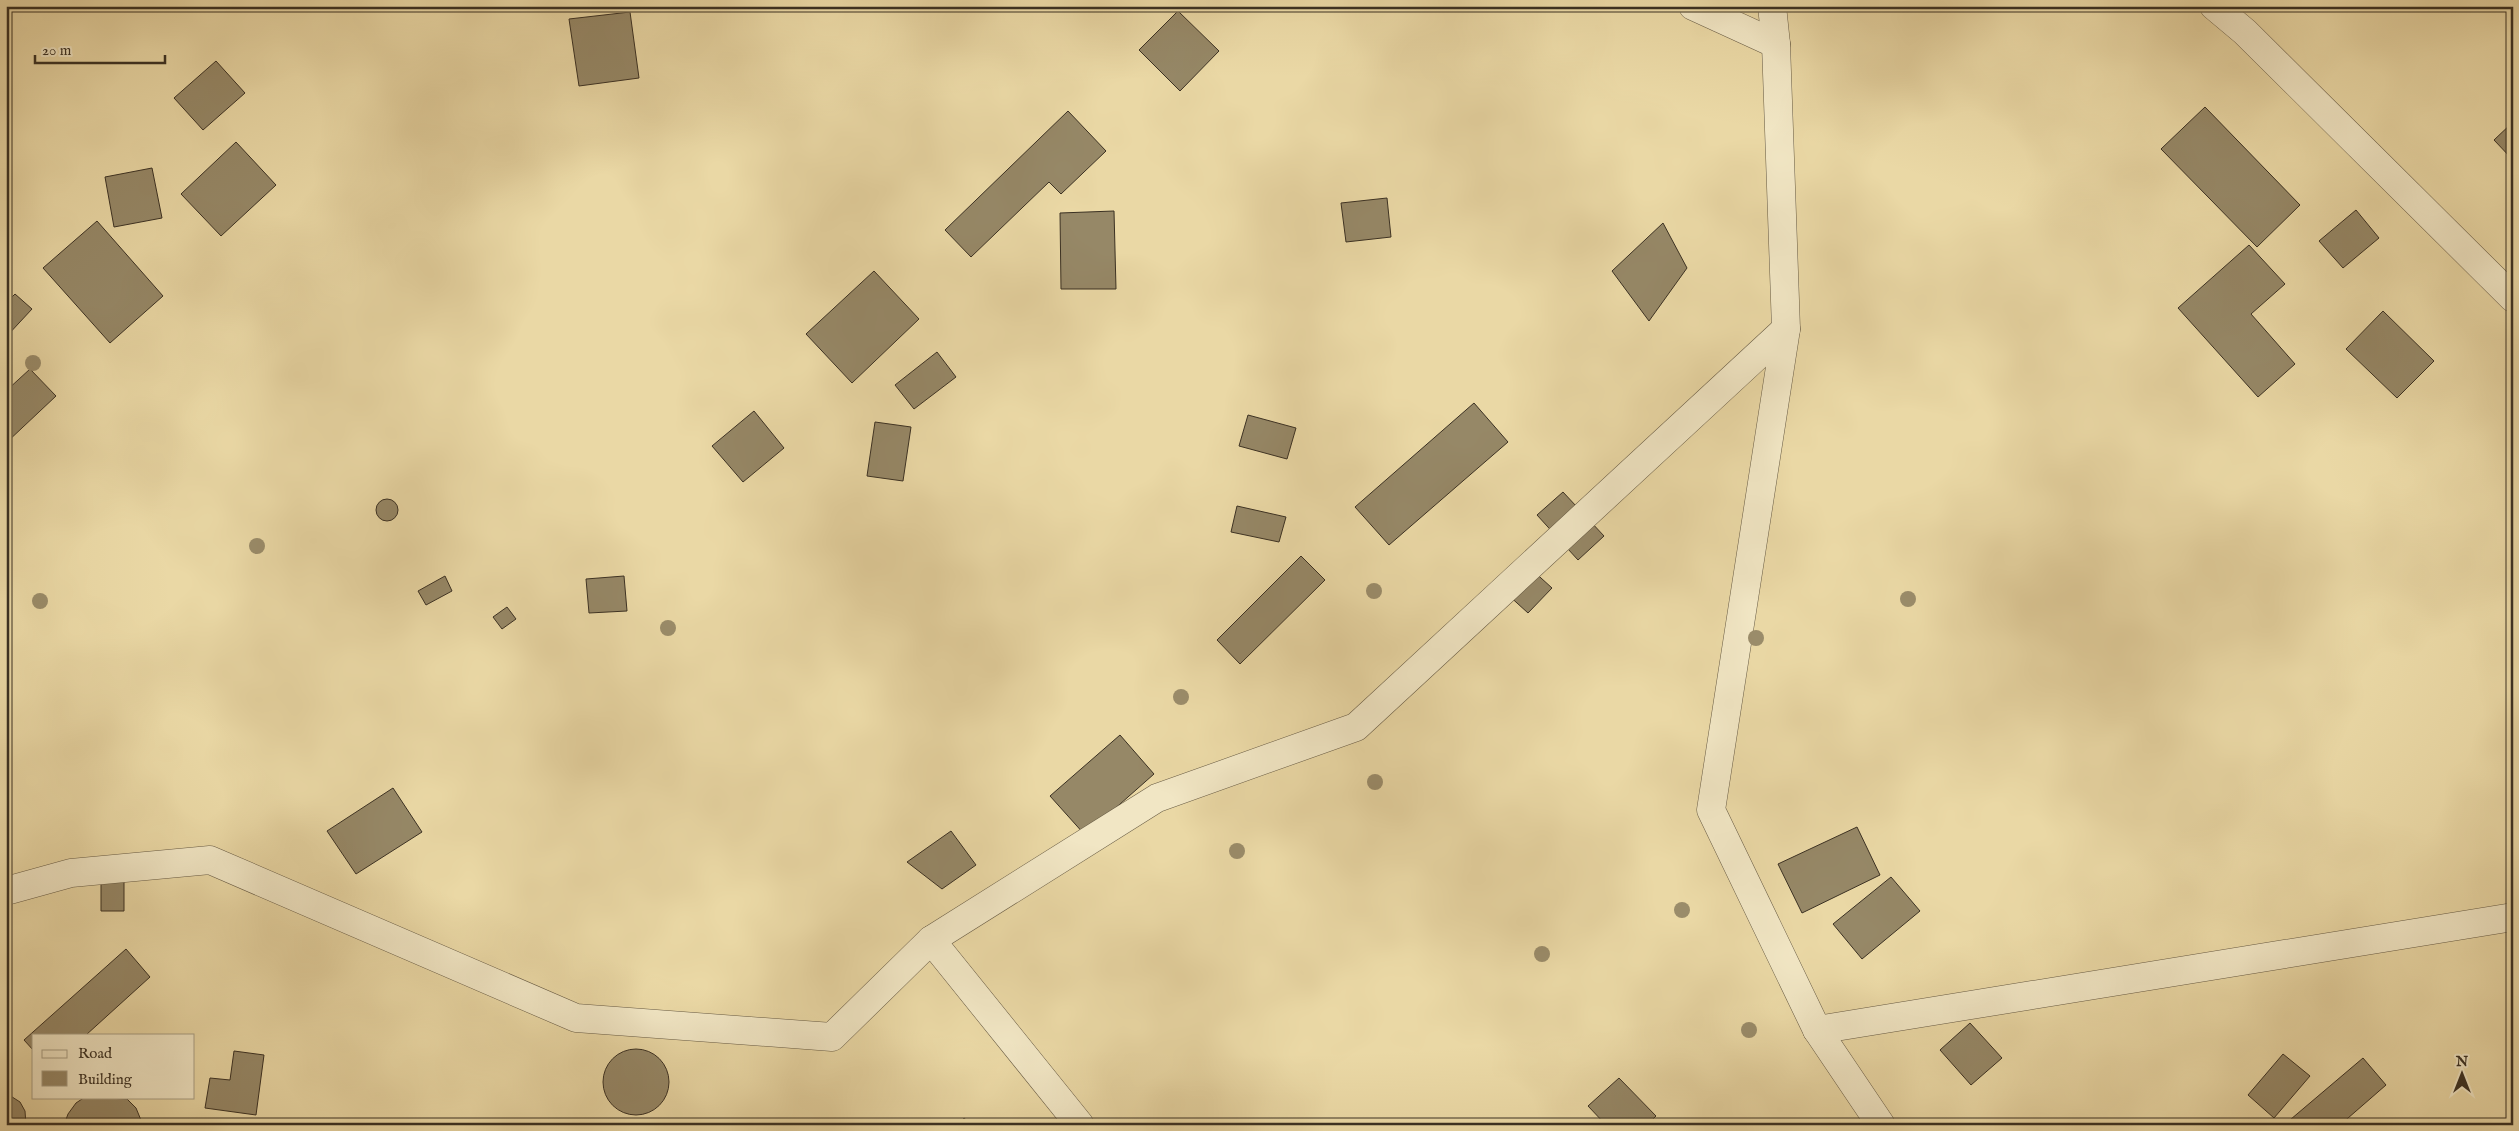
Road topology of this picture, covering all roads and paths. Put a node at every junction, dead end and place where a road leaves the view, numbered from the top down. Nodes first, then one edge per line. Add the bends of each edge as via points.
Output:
1 (1694, 6) edge
2 (1772, 6) edge
3 (2214, 6) edge
4 (1776, 44) junction
5 (2513, 298) edge
6 (1786, 329) junction
7 (6, 891) edge
8 (2513, 917) edge
9 (931, 940) junction
10 (1817, 1030) junction
11 (1080, 1125) edge
12 (1881, 1125) edge

1 - 4 street
2 - 4 street
3 - 5 street via 2245,32
4 - 6 street
6 - 9 street via 1356,727 1157,798
6 - 10 street via 1711,810
7 - 9 street via 71,873 210,860 576,1018 832,1037
8 - 10 street
9 - 11 street
10 - 12 street

